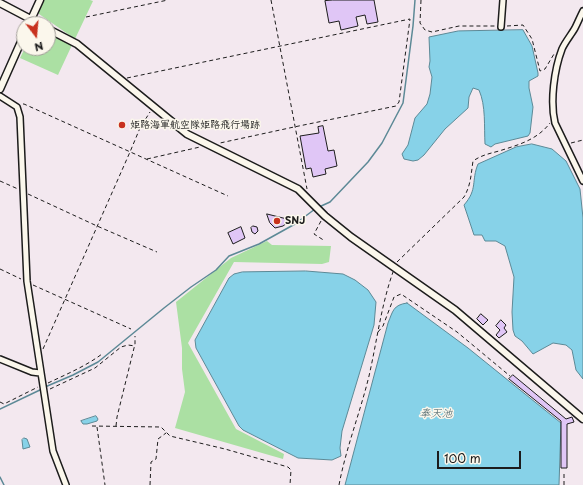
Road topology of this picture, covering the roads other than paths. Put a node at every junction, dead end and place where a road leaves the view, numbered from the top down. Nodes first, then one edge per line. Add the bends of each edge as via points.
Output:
1 (40, 0) edge
2 (503, 0) edge
3 (0, 3) edge
4 (583, 11) edge
5 (21, 16) edge
6 (33, 16) edge
7 (501, 26) road end
8 (56, 33) edge
9 (16, 53) edge
10 (0, 89) edge
11 (0, 96) edge
12 (583, 181) edge
13 (0, 359) edge
14 (40, 373) junction
15 (583, 419) edge
16 (66, 485) edge

1 - 6 street
2 - 7 street
3 - 5 street
4 - 12 street via 562,48 552,114
8 - 15 street via 77,44 188,134 298,189 351,237 455,310
9 - 10 street
11 - 14 street via 17,107 20,117 27,281
13 - 14 street
14 - 16 street via 53,451

